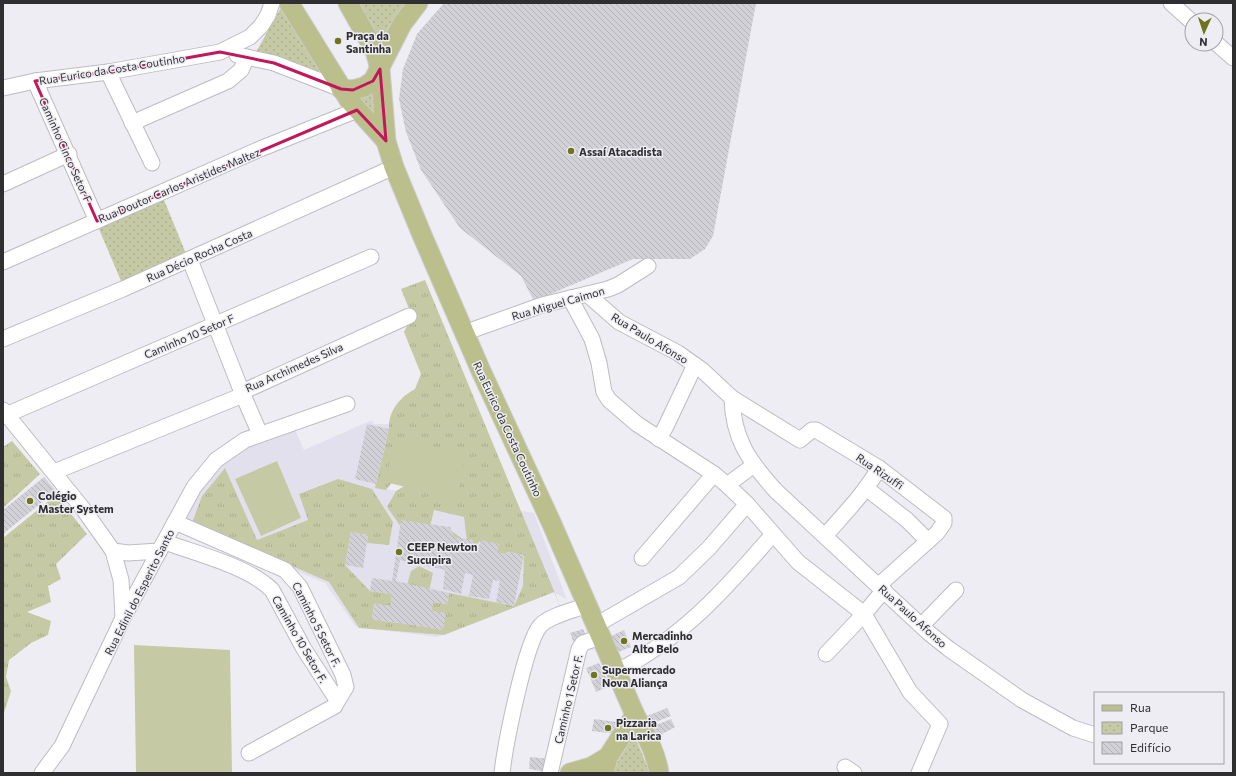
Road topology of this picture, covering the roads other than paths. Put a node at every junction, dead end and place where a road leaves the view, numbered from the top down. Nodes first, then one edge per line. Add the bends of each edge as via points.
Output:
1 (272, 3) edge
2 (289, 3) edge
3 (348, 3) edge
4 (418, 3) edge
5 (1171, 3) edge
6 (1184, 15) edge
7 (1224, 50) edge
8 (220, 52) junction
9 (247, 57) junction
10 (1233, 58) edge
11 (380, 70) junction
12 (108, 72) junction
13 (36, 81) junction
14 (3, 88) edge
15 (341, 88) junction
16 (357, 110) junction
17 (132, 123) junction
18 (386, 141) junction
19 (69, 154) junction
20 (152, 163) dead end
21 (394, 167) junction
22 (3, 184) edge
23 (97, 220) junction
24 (371, 257) dead end
25 (190, 260) junction
26 (3, 262) edge
27 (648, 266) dead end
28 (587, 294) junction
29 (570, 298) junction
30 (410, 316) dead end
31 (216, 324) junction
32 (464, 333) junction
33 (3, 339) edge
34 (695, 365) junction
35 (242, 393) junction
36 (732, 398) junction
37 (347, 404) dead end
38 (5, 413) edge
39 (260, 434) junction
40 (659, 439) junction
41 (754, 465) junction
42 (879, 468) junction
43 (54, 472) junction
44 (714, 474) junction
45 (727, 485) junction
46 (866, 488) junction
47 (747, 504) junction
48 (175, 522) junction
49 (773, 534) junction
50 (825, 536) junction
51 (928, 541) junction
52 (162, 547) junction
53 (113, 551) junction
54 (642, 558) dead end
55 (882, 587) junction
56 (956, 590) dead end
57 (587, 606) junction
58 (864, 614) junction
59 (123, 618) junction
60 (922, 625) junction
61 (598, 631) junction
62 (826, 654) dead end
63 (616, 672) junction
64 (337, 702) junction
65 (634, 716) junction
66 (1094, 735) edge
67 (249, 752) dead end
68 (606, 765) edge
69 (42, 773) edge
70 (502, 773) edge
71 (550, 773) edge
72 (570, 773) edge
73 (659, 773) edge
74 (919, 773) edge

1 - 8 street, Rua Eurico da Costa Coutinho via 265,20 254,34
2 - 15 main road
3 - 11 main road, Rua Eurico da Costa Coutinho via 375,50
4 - 11 main road via 402,24
5 - 6 street
7 - 10 street
8 - 9 street, Rua Eurico da Costa Coutinho
8 - 12 street, Rua Eurico da Costa Coutinho
9 - 15 street, Rua Eurico da Costa Coutinho via 274,63
9 - 17 street via 241,70 228,81
11 - 15 main road via 373,81 364,87 353,90
11 - 18 main road, Rua Eurico da Costa Coutinho
12 - 13 street, Rua Eurico da Costa Coutinho
12 - 17 street
13 - 14 street, Rua Eurico da Costa Coutinho
13 - 19 street, Caminho Cinco Setor F
15 - 16 main road, Rua Eurico da Costa Coutinho
16 - 18 main road, Rua Eurico da Costa Coutinho
16 - 23 street, Rua Doutor Carlos Aristides Maltez
17 - 20 street
18 - 21 main road, Rua Eurico da Costa Coutinho
19 - 22 street
19 - 23 street, Caminho Cinco Setor F
21 - 25 street, Rua Décio Rocha Costa
21 - 32 main road, Rua Eurico da Costa Coutinho
23 - 26 street, Rua Doutor Carlos Aristides Maltez
24 - 31 street, Caminho 10 Setor F
25 - 31 street, Rua Archimedes Silva
25 - 33 street, Rua Décio Rocha Costa
27 - 28 street, Rua Miguel Caimon via 618,285
28 - 29 street, Rua Miguel Caimon
28 - 34 street, Rua Paulo Afonso via 619,322 678,353
29 - 32 street, Rua Miguel Caimon via 542,305
29 - 40 street via 592,339 604,392 609,400
30 - 35 street, Rua Archimedes Silva
31 - 35 street, Rua Archimedes Silva
31 - 38 street, Caminho 10 Setor F
32 - 57 main road, Rua Eurico da Costa Coutinho
34 - 36 street, Rua Paulo Afonso
34 - 40 street
35 - 39 street
35 - 43 street, Rua Archimedes Silva
36 - 41 street, Rua Paulo Afonso via 735,427
36 - 42 street, Rua Rizuffi via 797,438 802,440 812,430 816,430
37 - 39 street, Rua Edinil do Esperito Santo
38 - 43 street
39 - 48 street, Rua Edinil do Esperito Santo via 244,440 212,465 194,487
40 - 44 street
41 - 45 street
41 - 50 street, Rua Paulo Afonso via 776,491
42 - 46 street
42 - 51 street, Rua Rizuffi via 944,518 943,526
43 - 53 street
44 - 45 street
44 - 54 street
45 - 47 street
46 - 50 street
46 - 51 street via 907,520
47 - 49 street
47 - 61 street, Caminho 1 Setor F. via 709,548 679,577
48 - 52 street, Rua Edinil do Esperito Santo
48 - 64 street, Caminho 5 Setor F. via 285,570 292,577 300,587 342,675 346,687
49 - 58 street via 798,562
49 - 63 street via 726,588 691,622 658,648
50 - 55 street, Rua Paulo Afonso
51 - 55 street, Rua Rizuffi
52 - 53 street via 128,553
52 - 59 street, Rua Edinil do Esperito Santo
52 - 64 street, Caminho 10 Setor F. via 248,573 272,590
53 - 59 street via 121,580
55 - 58 street, Rua Rizuffi
55 - 60 street, Rua Paulo Afonso
56 - 60 street
57 - 61 main road, Rua Eurico da Costa Coutinho
57 - 70 street via 546,621 539,627 527,658
58 - 62 street, Rua Rizuffi
58 - 74 street via 910,692 939,722
59 - 69 street, Rua Edinil do Esperito Santo via 62,746
60 - 66 street, Rua Paulo Afonso via 959,657 1022,700 1073,728
61 - 63 main road, Rua Eurico da Costa Coutinho
61 - 71 street, Caminho 1 Setor F. via 579,649
63 - 65 main road, Rua Eurico da Costa Coutinho
64 - 67 street via 336,706
65 - 68 main road
65 - 73 main road, Rua Eurico da Costa Coutinho via 649,744
68 - 72 main road

